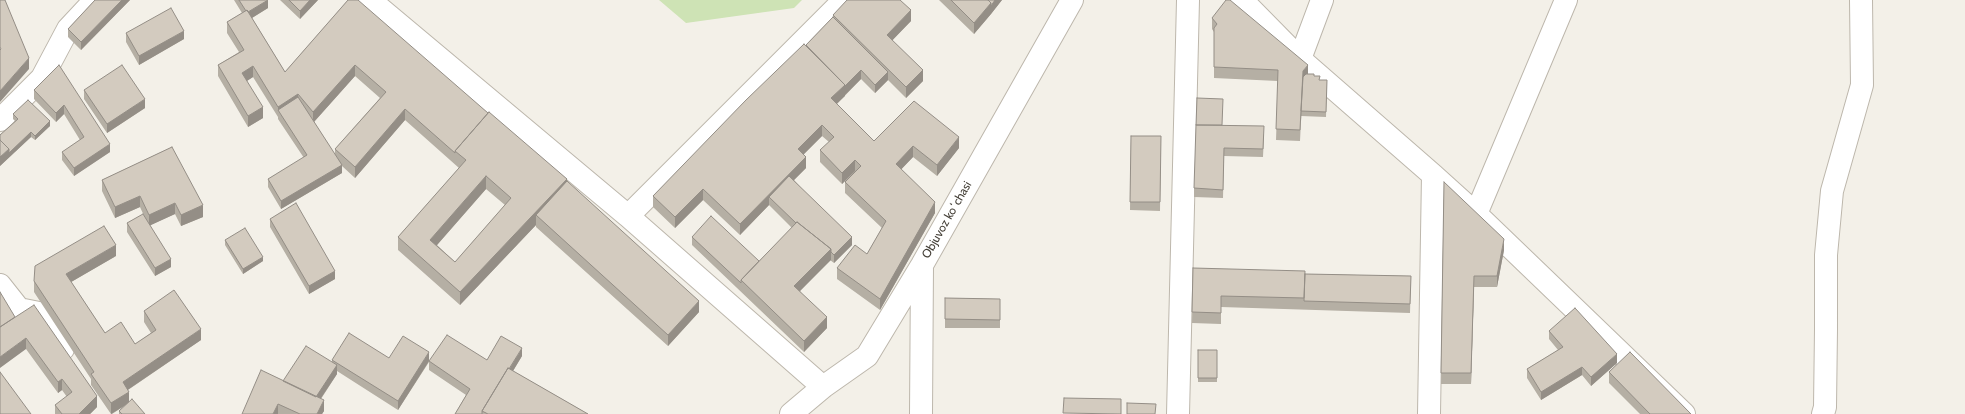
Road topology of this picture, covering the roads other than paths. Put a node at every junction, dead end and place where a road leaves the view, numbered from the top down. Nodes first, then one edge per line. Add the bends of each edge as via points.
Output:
1 (95, 0) edge
2 (370, 0) edge
3 (844, 0) edge
4 (1072, 0) edge
5 (1188, 0) edge
6 (1242, 0) edge
7 (1322, 0) edge
8 (1566, 0) edge
9 (1861, 0) edge
10 (1300, 59) junction
11 (0, 120) edge
12 (1433, 175) junction
13 (1476, 214) junction
14 (628, 216) junction
15 (922, 264) junction
16 (0, 285) edge
17 (76, 369) edge
18 (823, 387) junction
19 (791, 414) edge
20 (921, 414) edge
21 (1178, 414) edge
22 (1429, 414) edge
23 (1684, 414) edge
24 (1823, 414) edge

1 - 11 street via 68,29 42,78
2 - 14 street
3 - 14 street
4 - 15 street, Objuvoz koʻchasi
5 - 21 street
6 - 10 street
7 - 10 street
8 - 13 street
9 - 24 street via 1862,85 1832,191 1826,255
10 - 12 street
12 - 13 street
12 - 22 street
13 - 23 street
14 - 18 street
15 - 18 street, Objuvoz koʻchasi via 867,356
15 - 20 street
16 - 17 street via 19,309 39,312
18 - 19 street, Objuvoz koʻchasi

